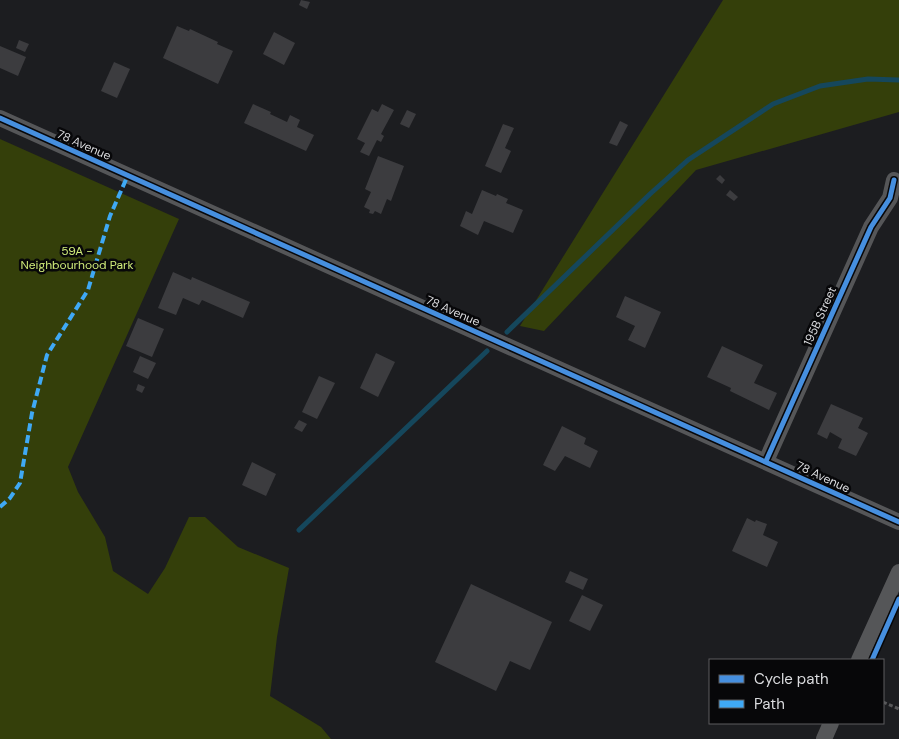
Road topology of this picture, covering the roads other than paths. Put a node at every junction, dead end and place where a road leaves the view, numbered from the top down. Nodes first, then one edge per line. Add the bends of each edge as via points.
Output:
1 (0, 118) edge
2 (894, 180) dead end
3 (766, 461) junction
4 (899, 522) edge
5 (899, 572) edge
6 (859, 659) edge
7 (831, 724) edge
8 (824, 739) edge

1 - 3 street, 78 Avenue
2 - 3 street, 195B Street via 890,198 871,227
3 - 4 street, 78 Avenue
5 - 6 street
7 - 8 street

